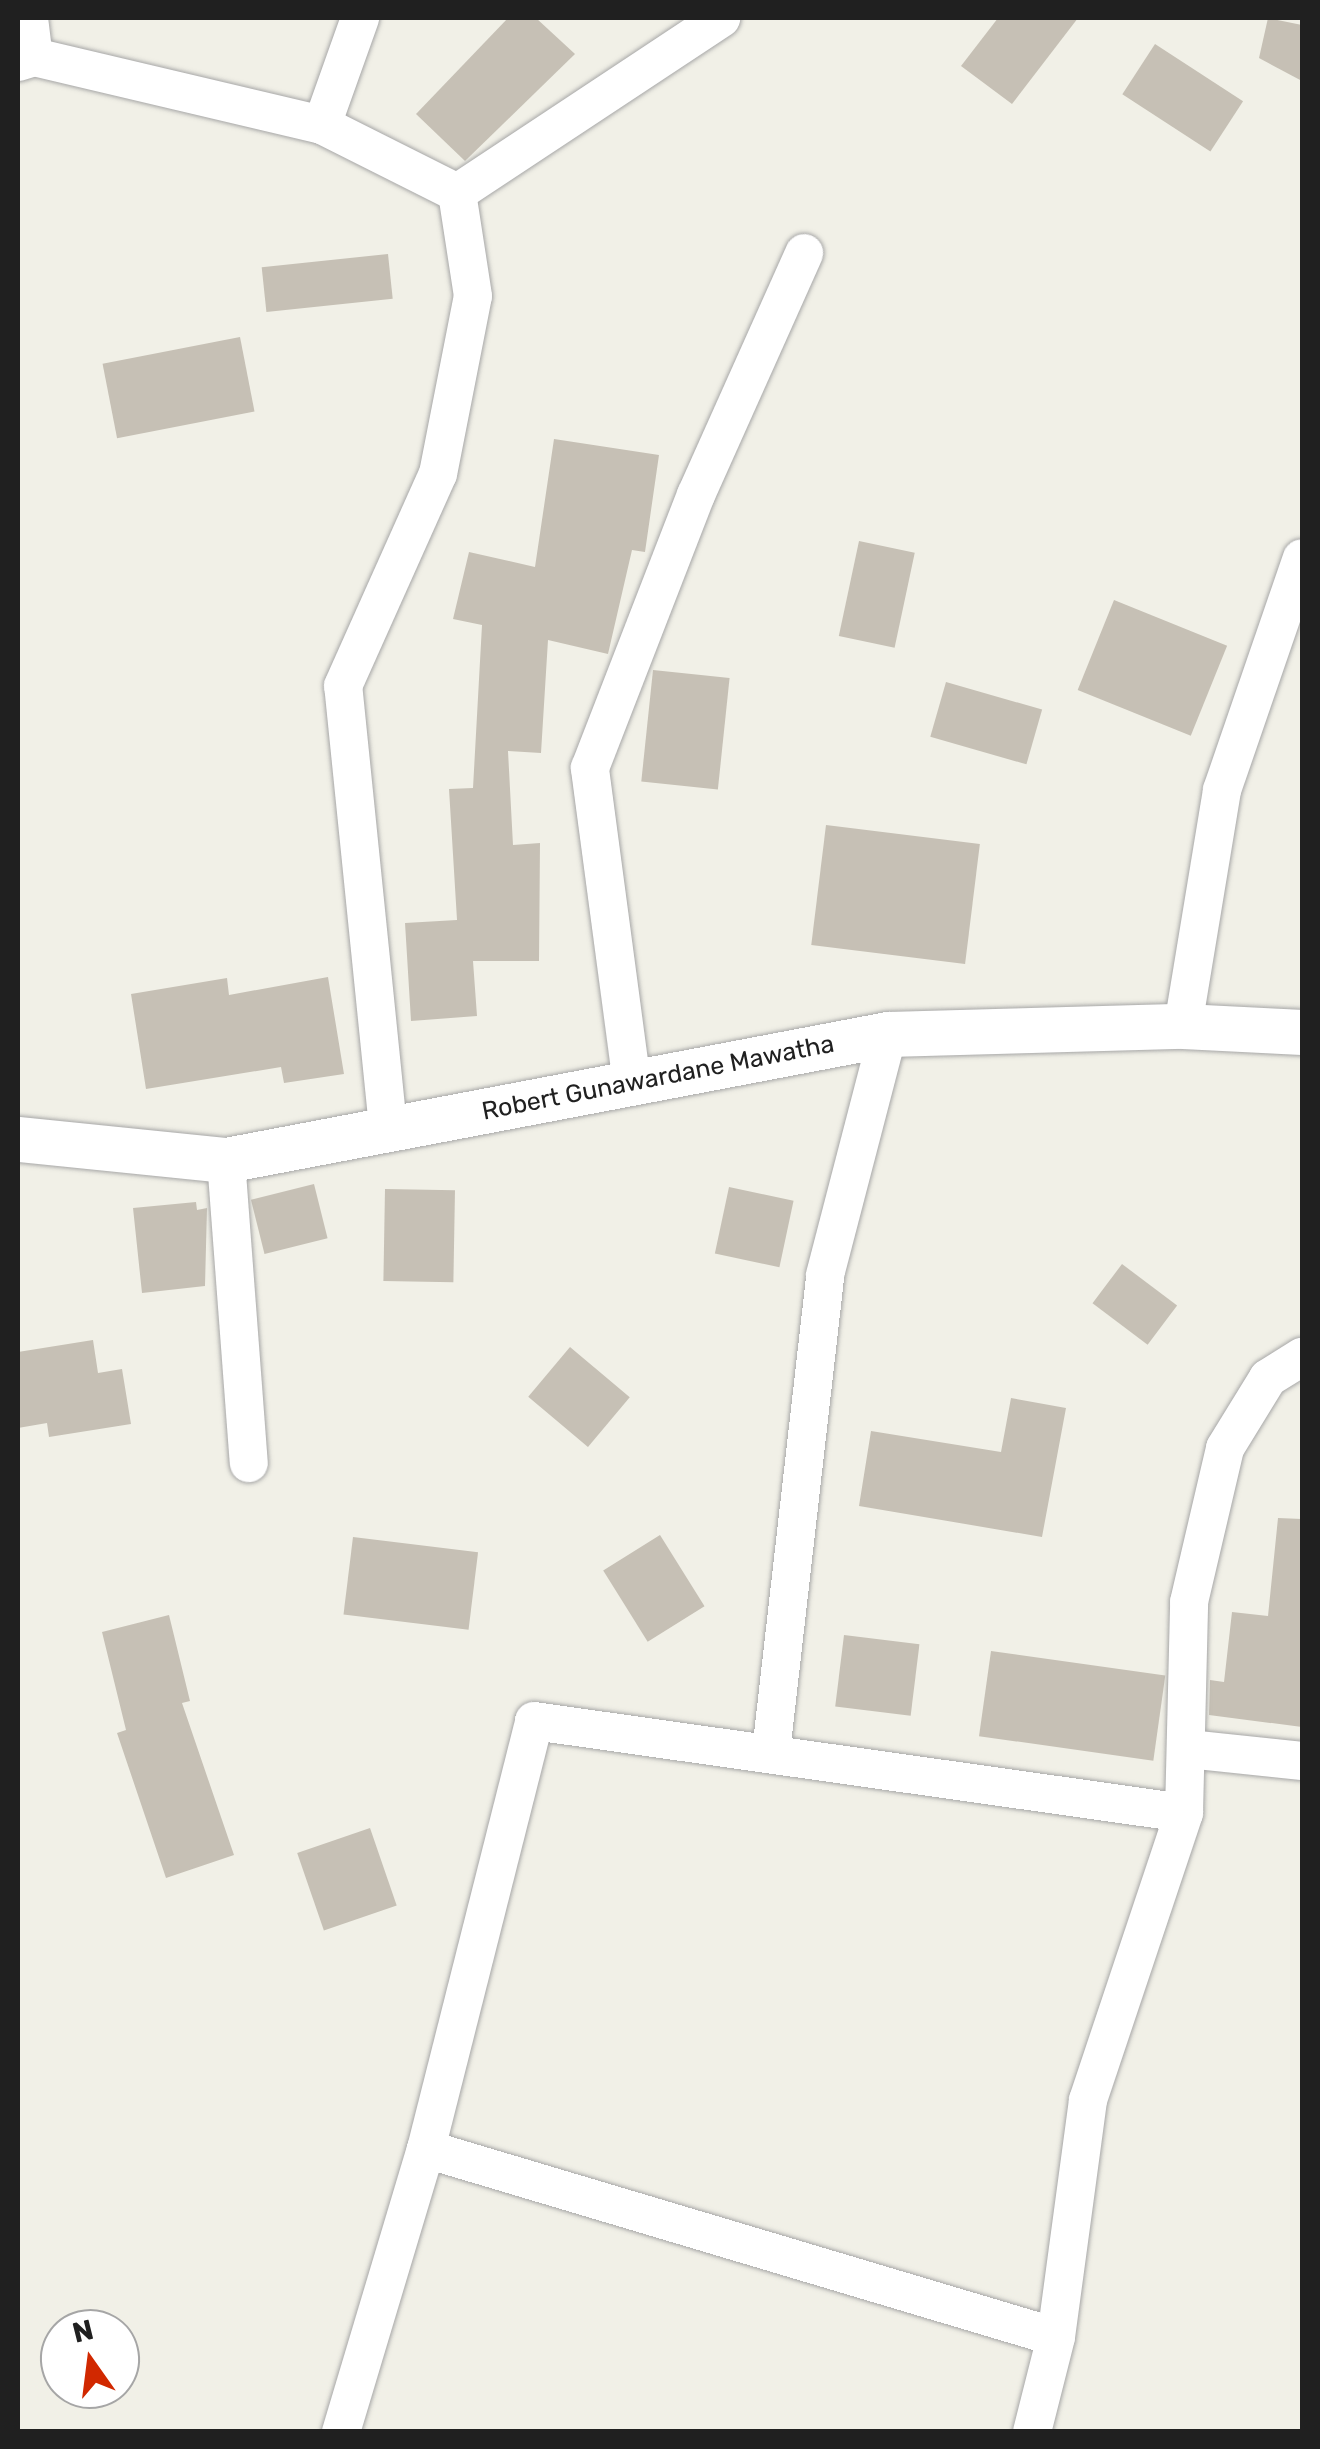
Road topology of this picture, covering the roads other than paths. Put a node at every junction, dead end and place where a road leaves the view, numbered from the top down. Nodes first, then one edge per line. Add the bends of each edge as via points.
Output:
1 (28, 18) edge
2 (360, 18) edge
3 (720, 18) edge
4 (26, 60) edge
5 (322, 126) junction
6 (457, 193) junction
7 (804, 252) dead end
8 (1302, 558) edge
9 (1183, 1026) junction
10 (1302, 1032) edge
11 (888, 1034) junction
12 (632, 1084) junction
13 (388, 1128) junction
14 (18, 1138) edge
15 (226, 1160) junction
16 (1302, 1357) edge
17 (249, 1463) dead end
18 (1188, 1749) junction
19 (771, 1752) junction
20 (1302, 1761) edge
21 (1184, 1813) junction
22 (426, 2149) junction
23 (1056, 2337) junction
24 (341, 2432) edge
25 (1032, 2432) edge

1 - 4 street
2 - 5 street
3 - 6 street
4 - 5 street
5 - 6 street
6 - 13 street via 474,296 438,474 343,686
7 - 12 street via 696,495 590,768
8 - 9 street via 1222,790
9 - 10 street, Robert Gunawardane Mawatha
9 - 11 street, Robert Gunawardane Mawatha
11 - 12 street, Robert Gunawardane Mawatha
11 - 19 street via 825,1275
12 - 13 street, Robert Gunawardane Mawatha
13 - 15 street, Robert Gunawardane Mawatha
14 - 15 street, Robert Gunawardane Mawatha
15 - 17 street
16 - 18 street via 1268,1378 1226,1448 1189,1602
18 - 20 street
18 - 21 street
19 - 21 street
19 - 22 street via 534,1721
21 - 23 street via 1088,2100
22 - 23 street
22 - 24 street
23 - 25 street

